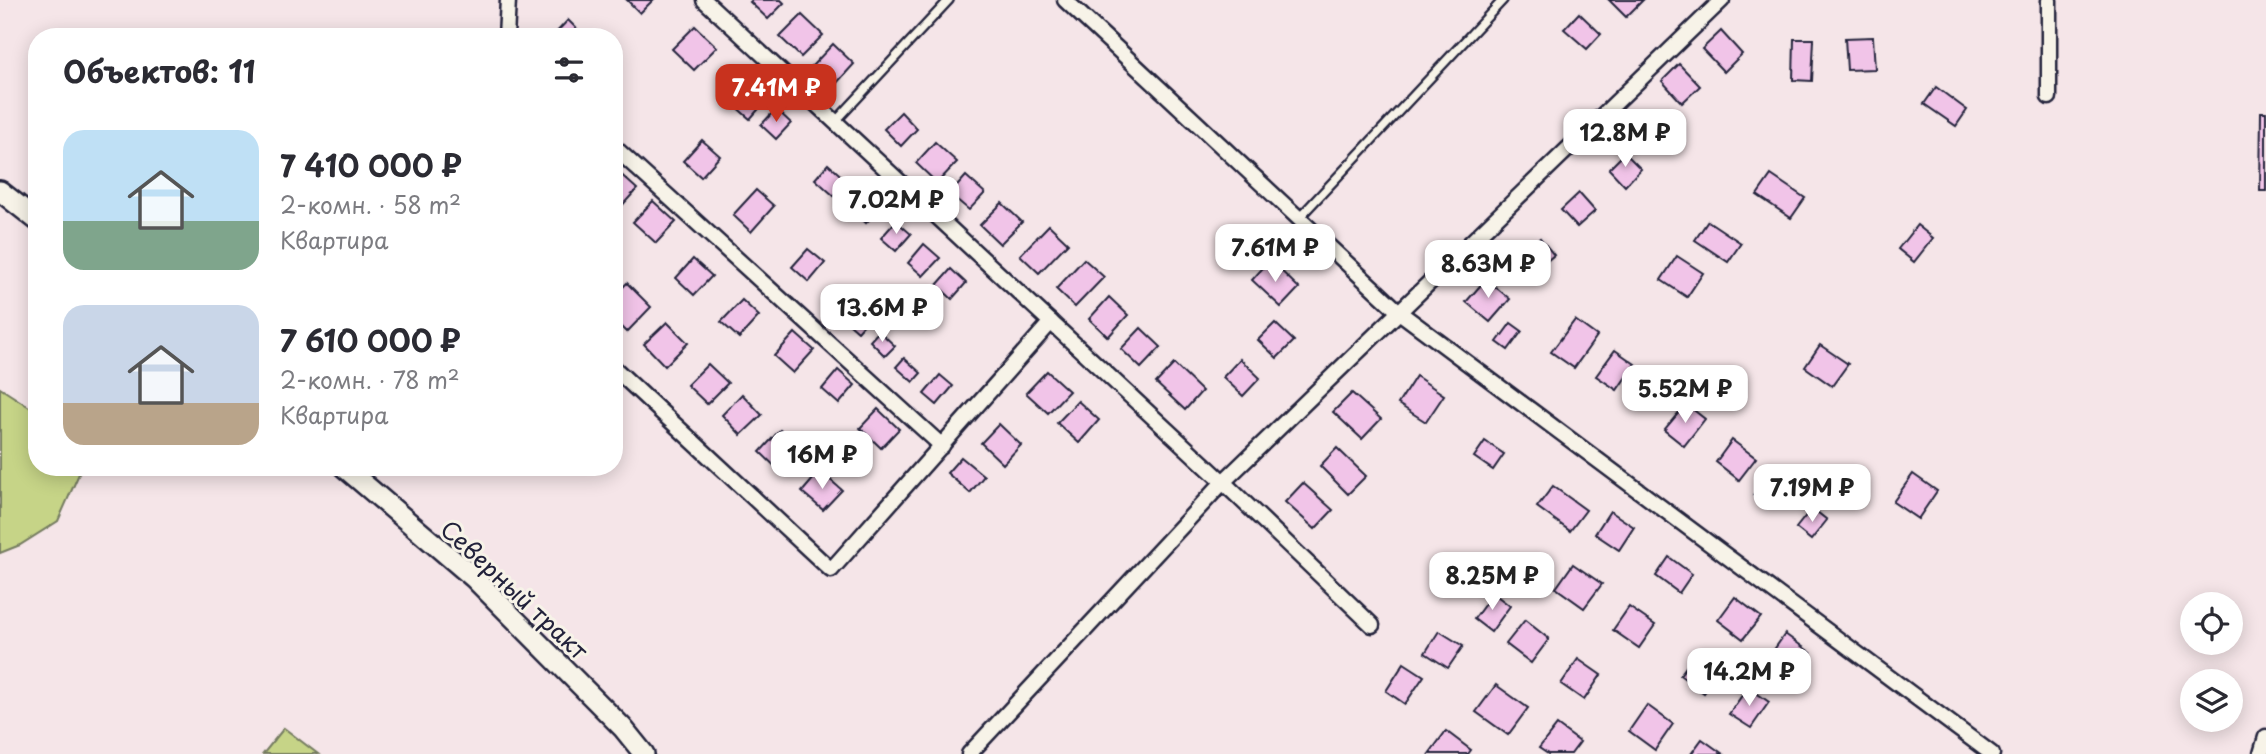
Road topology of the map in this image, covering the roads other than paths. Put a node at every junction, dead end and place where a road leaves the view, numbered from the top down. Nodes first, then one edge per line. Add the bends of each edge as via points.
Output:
1 (508, 0) edge
2 (704, 0) edge
3 (949, 0) edge
4 (1065, 0) edge
5 (1503, 0) edge
6 (1722, 0) edge
7 (2049, 0) edge
8 (506, 28) edge
9 (2049, 97) dead end
10 (835, 122) junction
11 (623, 155) edge
12 (0, 191) edge
13 (28, 213) edge
14 (1299, 218) junction
15 (1399, 312) junction
16 (1051, 322) junction
17 (623, 376) edge
18 (942, 446) junction
19 (355, 476) edge
20 (1223, 482) junction
21 (1372, 625) dead end
22 (2266, 737) edge
23 (645, 754) edge
24 (969, 754) edge
25 (1992, 754) edge
26 (2262, 754) edge

1 - 8 street
2 - 10 street
3 - 10 lane
4 - 14 street
5 - 14 lane
6 - 15 street
7 - 9 street
10 - 16 street
11 - 18 street
12 - 13 main road
14 - 15 street
15 - 20 street
15 - 25 street
16 - 18 street
16 - 20 street
17 - 18 street via 831,570
19 - 23 main road, Северный тракт via 474,578
20 - 21 street
20 - 24 street
22 - 26 street

